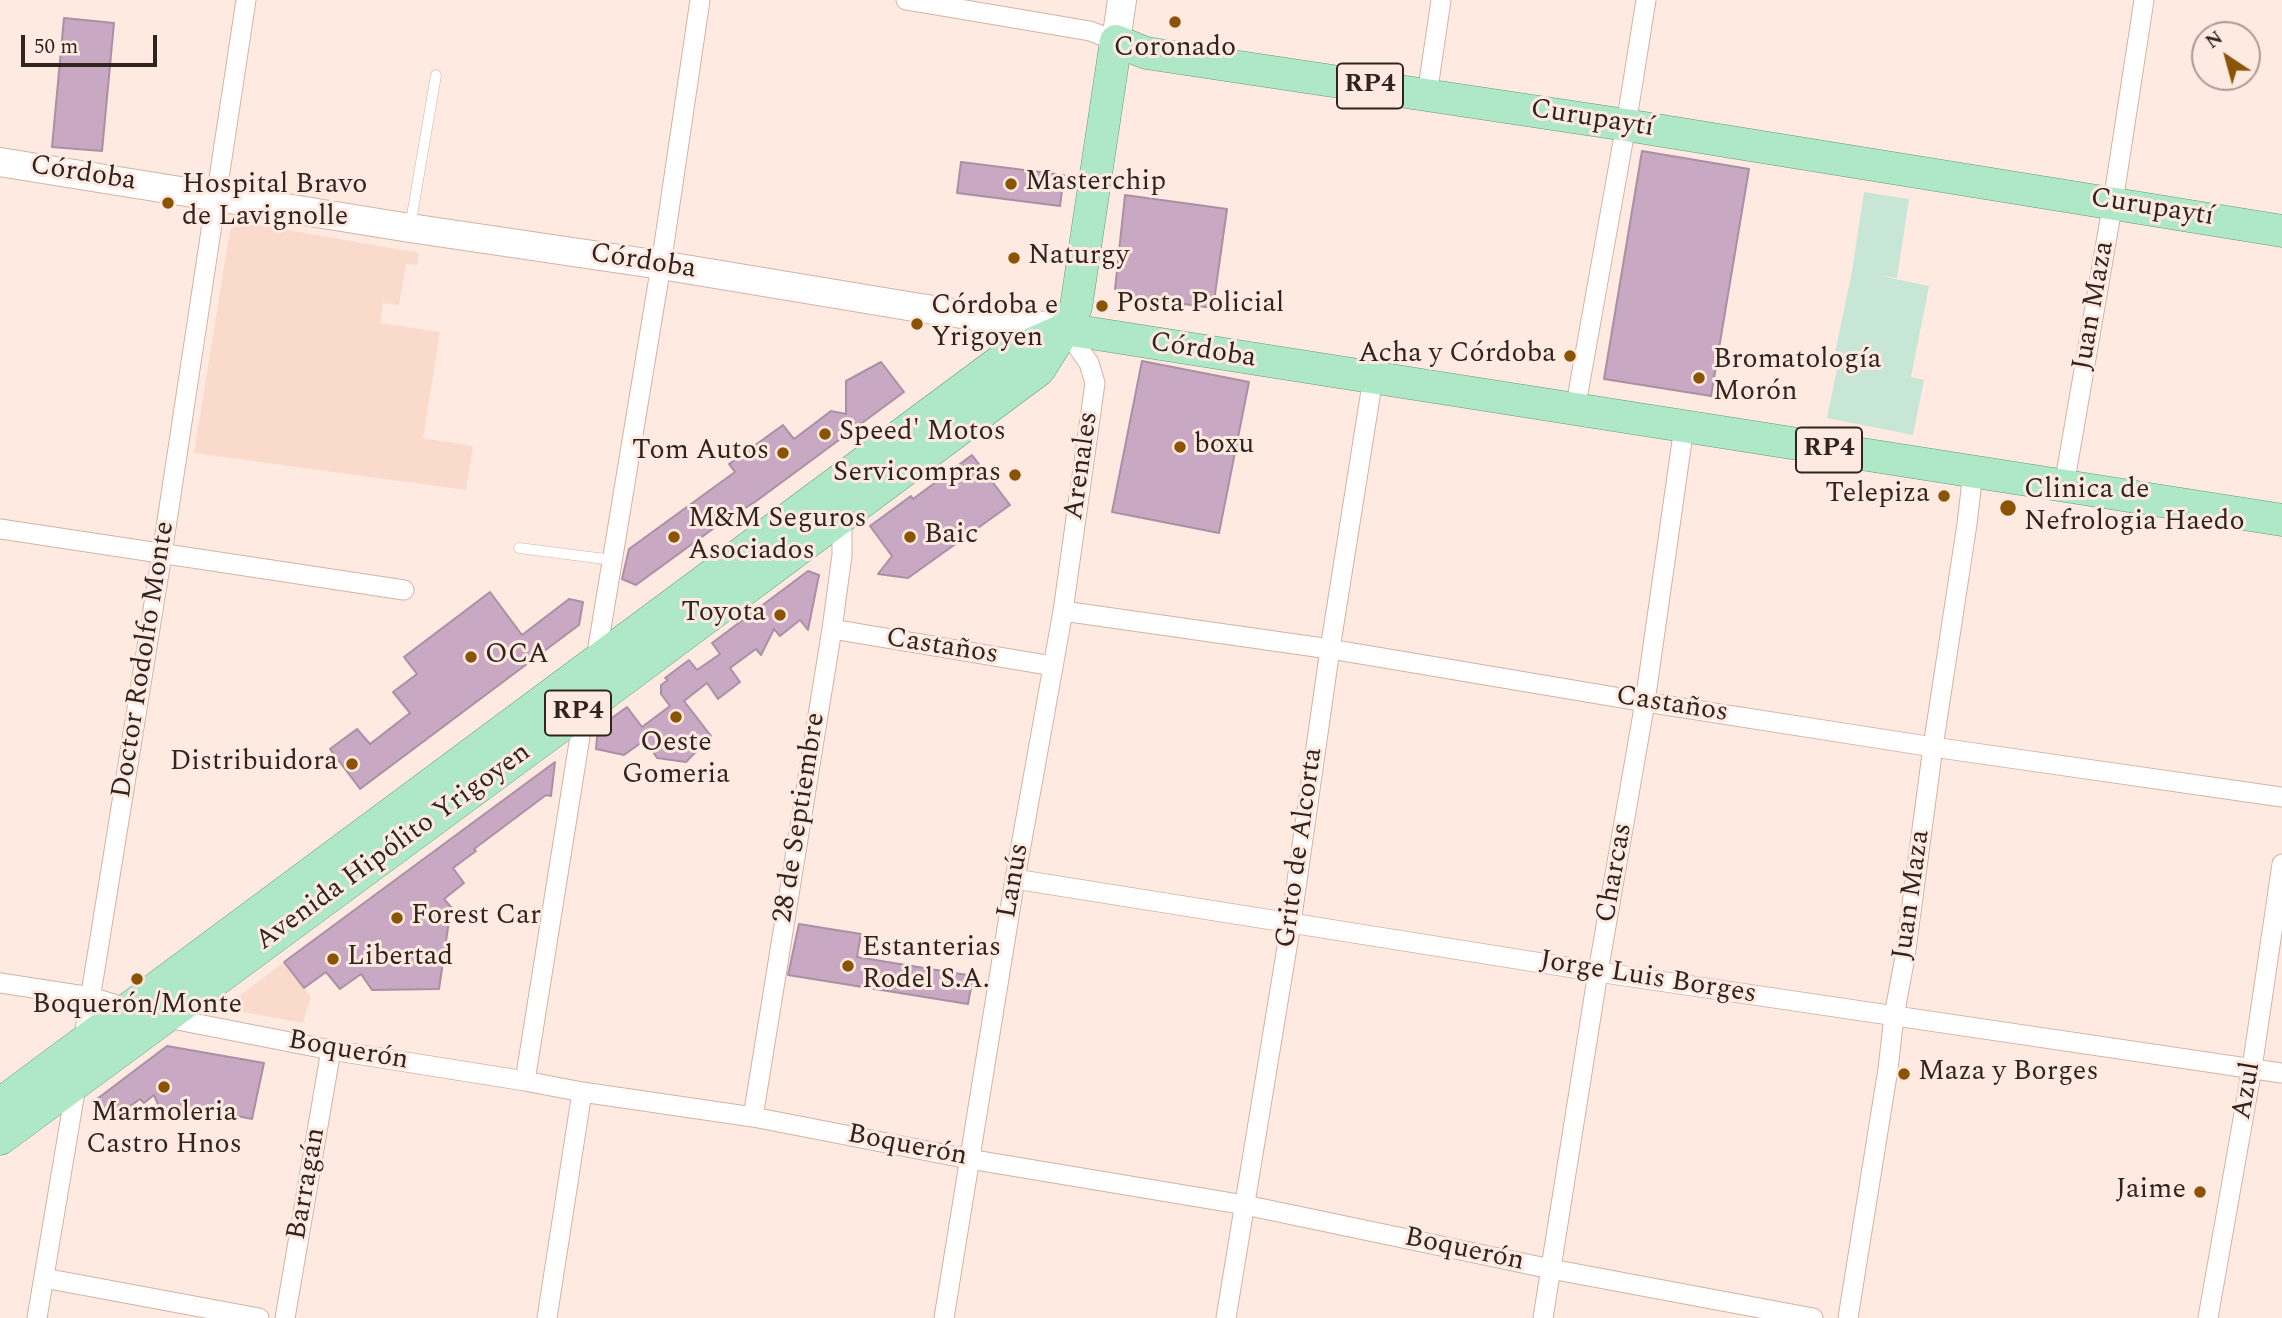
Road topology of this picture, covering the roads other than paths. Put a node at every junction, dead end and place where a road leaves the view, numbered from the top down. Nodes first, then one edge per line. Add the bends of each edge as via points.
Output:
1 (246, 0) edge
2 (700, 0) edge
3 (906, 0) edge
4 (1122, 0) edge
5 (1441, 0) edge
6 (1646, 0) edge
7 (2144, 0) edge
8 (1116, 41) junction
9 (436, 75) dead end
10 (1427, 95) junction
11 (1626, 125) junction
12 (0, 162) edge
13 (217, 195) junction
14 (2113, 202) junction
15 (410, 228) junction
16 (2282, 231) edge
17 (661, 265) junction
18 (1066, 329) junction
19 (1373, 378) junction
20 (1575, 410) junction
21 (1684, 427) junction
22 (1973, 472) junction
23 (2064, 486) junction
24 (842, 518) junction
25 (2282, 520) edge
26 (0, 529) edge
27 (519, 548) dead end
28 (162, 554) junction
29 (613, 560) junction
30 (404, 590) dead end
31 (1063, 611) junction
32 (832, 629) junction
33 (1330, 649) junction
34 (595, 663) junction
35 (1053, 666) junction
36 (1645, 702) junction
37 (584, 709) junction
38 (1933, 747) junction
39 (2282, 797) edge
40 (2282, 864) edge
41 (1015, 879) junction
42 (1291, 923) junction
43 (1598, 972) junction
44 (0, 983) edge
45 (91, 997) junction
46 (128, 1009) junction
47 (1894, 1016) junction
48 (163, 1017) junction
49 (83, 1042) junction
50 (331, 1050) junction
51 (2252, 1068) junction
52 (2282, 1073) edge
53 (525, 1080) junction
54 (77, 1082) junction
55 (582, 1092) junction
56 (0, 1104) edge
57 (753, 1118) junction
58 (0, 1139) edge
59 (969, 1159) junction
60 (1245, 1205) junction
61 (1551, 1269) junction
62 (44, 1278) junction
63 (37, 1318) edge
64 (259, 1318) edge
65 (285, 1318) edge
66 (547, 1318) edge
67 (944, 1318) edge
68 (1226, 1318) edge
69 (1543, 1318) edge
70 (1813, 1318) edge
71 (1848, 1318) edge
72 (2208, 1318) edge

1 - 13 street, Doctor Rodolfo Monte
2 - 17 street
3 - 8 street, Curupaytí via 1090,32
4 - 8 street
5 - 10 street
6 - 11 street
7 - 14 street, Juan Maza
8 - 10 main road, Curupaytí / RP4 via 1146,53
8 - 18 main road, RP4 via 1076,307
9 - 15 lane
10 - 11 main road, Curupaytí / RP4
11 - 14 main road, Curupaytí / RP4
11 - 20 street
12 - 13 street, Córdoba
13 - 15 street, Córdoba
13 - 28 street, Doctor Rodolfo Monte
14 - 16 main road, Curupaytí / RP4
14 - 23 street, Juan Maza
15 - 17 street, Córdoba
17 - 18 street, Córdoba
17 - 29 street
18 - 19 main road, Córdoba / RP4
18 - 24 main road, Avenida Hipólito Yrigoyen / RP4 via 1038,370
18 - 31 street, Arenales via 1089,363 1095,383
18 - 34 main road, Avenida Hipólito Yrigoyen / RP4 via 1012,353
19 - 20 main road, Córdoba / RP4
19 - 33 street, Grito de Alcorta
20 - 21 main road, Córdoba / RP4
21 - 22 main road, Córdoba / RP4
21 - 36 street, Charcas
22 - 23 main road, Córdoba / RP4
22 - 38 street, Juan Maza
23 - 25 main road, Córdoba / RP4
24 - 32 street, 28 de Septiembre
24 - 37 main road, Avenida Hipólito Yrigoyen / RP4
26 - 28 street
27 - 29 lane
28 - 30 street
28 - 45 street, Doctor Rodolfo Monte
29 - 34 street
31 - 33 street, Castaños
31 - 35 street, Lanús
32 - 35 street, Castaños
32 - 57 street, 28 de Septiembre
33 - 36 street, Castaños
33 - 42 street, Grito de Alcorta
34 - 37 street
34 - 46 main road, Avenida Hipólito Yrigoyen / RP4
35 - 41 street, Lanús
36 - 38 street, Castaños
36 - 43 street, Charcas
37 - 48 main road, Avenida Hipólito Yrigoyen / RP4
37 - 53 street
38 - 39 street, Castaños
38 - 47 street, Juan Maza
40 - 51 street, Azul
41 - 42 street, Jorge Luis Borges
41 - 59 street, Lanús
42 - 43 street, Jorge Luis Borges
42 - 60 street, Grito de Alcorta
43 - 47 street, Jorge Luis Borges
43 - 61 street, Charcas
44 - 45 street, Boquerón
45 - 46 street, Boquerón
45 - 49 street, Doctor Rodolfo Monte
46 - 48 street, Boquerón
46 - 49 main road, Avenida Hipólito Yrigoyen / RP4
47 - 51 street, Jorge Luis Borges
47 - 71 street, Juan Maza
48 - 50 street, Boquerón
48 - 54 main road, Avenida Hipólito Yrigoyen / RP4
49 - 54 street, Doctor Rodolfo Monte
49 - 56 main road, Avenida Hipólito Yrigoyen / RP4
50 - 53 street, Boquerón
50 - 65 street, Barragán
51 - 52 street, Jorge Luis Borges
51 - 72 street, Azul
53 - 55 street, Boquerón
54 - 58 main road, Avenida Hipólito Yrigoyen / RP4
54 - 62 street, Doctor Rodolfo Monte
55 - 57 street, Boquerón
55 - 66 street
57 - 59 street, Boquerón
59 - 60 street, Boquerón
59 - 67 street, Lanús
60 - 61 street, Boquerón
60 - 68 street, Grito de Alcorta
61 - 69 street, Charcas
61 - 70 street, Boquerón
62 - 63 street, Doctor Rodolfo Monte
62 - 64 street

